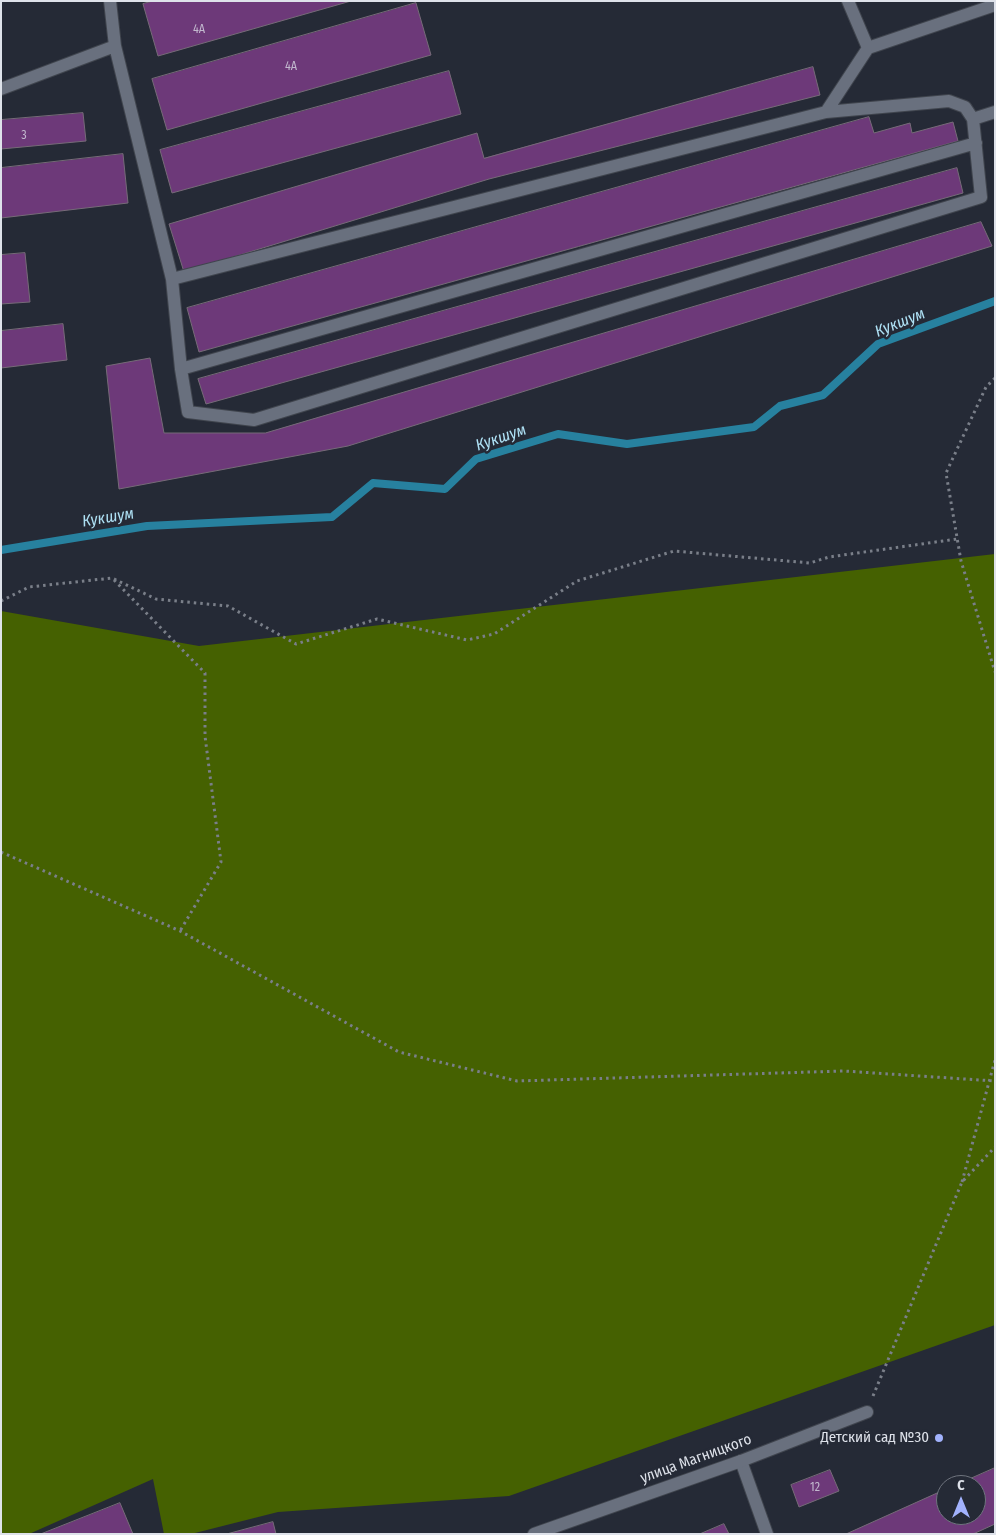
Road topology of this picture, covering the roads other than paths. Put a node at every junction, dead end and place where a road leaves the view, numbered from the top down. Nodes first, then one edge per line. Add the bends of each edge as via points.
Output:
1 (110, 1) edge
2 (848, 1) edge
3 (995, 5) edge
4 (115, 46) junction
5 (868, 48) junction
6 (1, 89) edge
7 (826, 112) junction
8 (995, 112) edge
9 (973, 120) junction
10 (976, 143) junction
11 (172, 279) junction
12 (181, 369) junction
13 (867, 1412) road end
14 (741, 1461) junction
15 (534, 1534) edge
16 (767, 1534) edge

1 - 4 street
2 - 5 street
3 - 5 street
4 - 6 street
4 - 11 street
5 - 7 street
7 - 9 street via 949,101 965,107
7 - 11 street
8 - 9 street
9 - 10 street
10 - 12 street
10 - 12 street via 981,197 254,420 188,412
11 - 12 street
13 - 14 street, улица Магницкого
14 - 15 street, улица Магницкого
14 - 16 street

